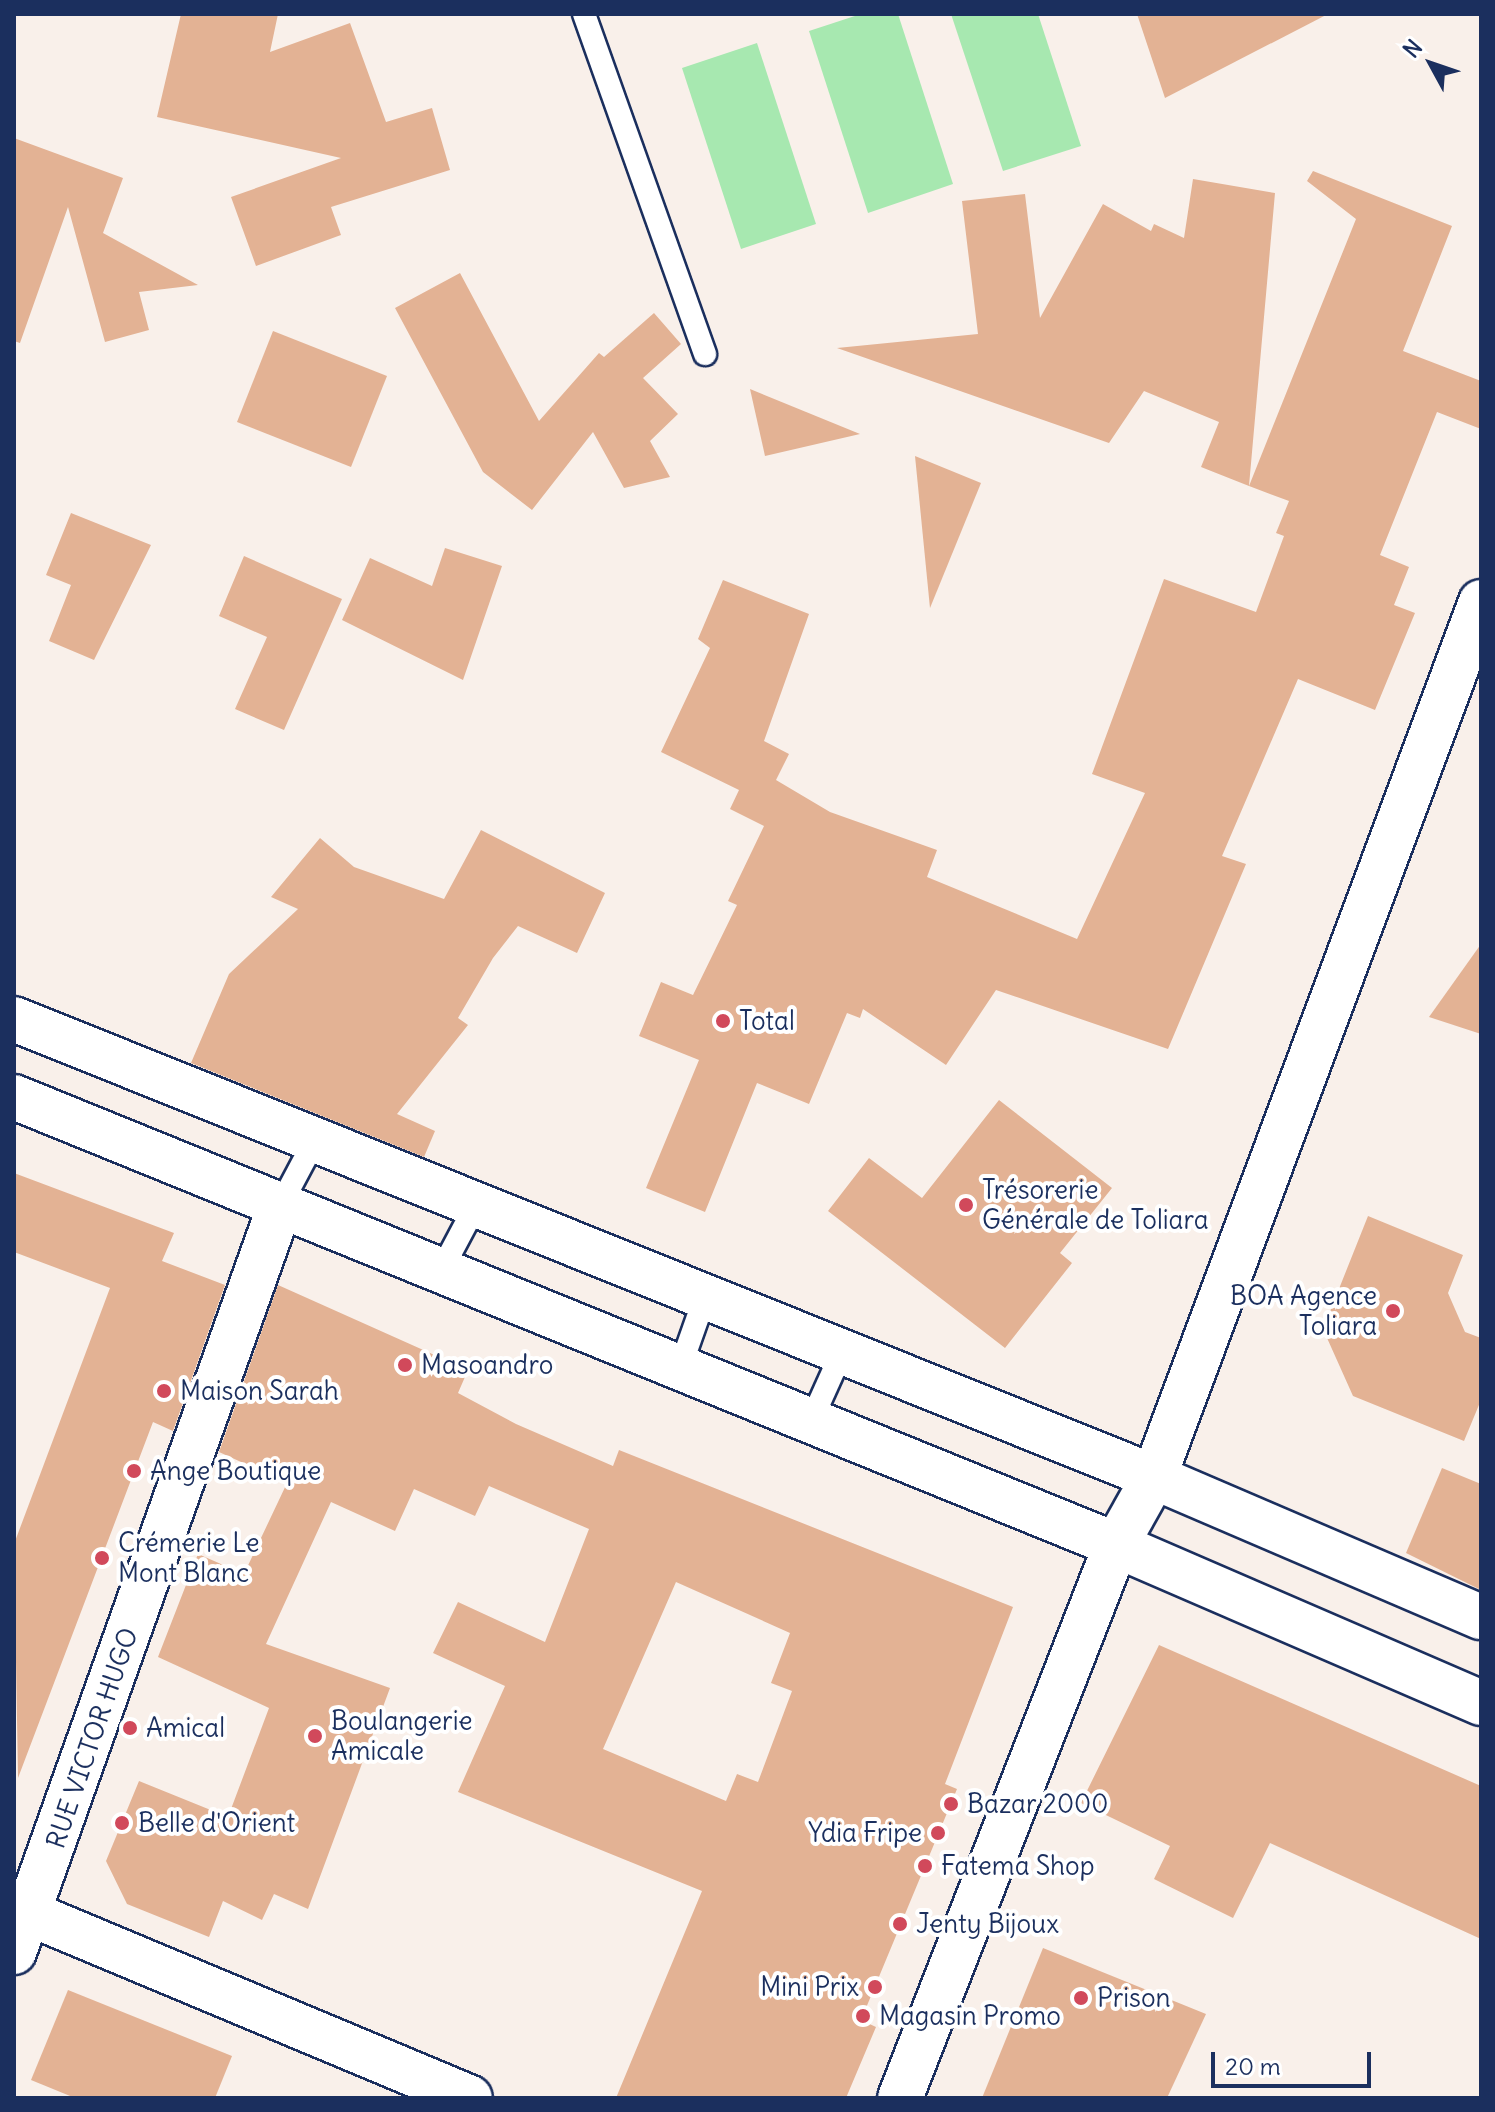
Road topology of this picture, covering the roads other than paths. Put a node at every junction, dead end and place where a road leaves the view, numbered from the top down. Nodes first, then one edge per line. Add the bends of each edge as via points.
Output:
1 (584, 14) edge
2 (705, 354) dead end
3 (1481, 602) edge
4 (14, 1019) edge
5 (14, 1097) edge
6 (315, 1140) junction
7 (476, 1205) junction
8 (280, 1206) junction
9 (441, 1271) junction
10 (705, 1297) junction
11 (842, 1352) junction
12 (680, 1368) junction
13 (811, 1421) junction
14 (1154, 1477) junction
15 (1116, 1545) junction
16 (1481, 1617) edge
17 (1481, 1703) edge
18 (19, 1926) edge
19 (470, 2098) edge
20 (900, 2098) edge

1 - 2 lane
3 - 14 main road
4 - 6 main road
5 - 8 main road
6 - 7 main road
6 - 8 lane
7 - 9 lane
7 - 10 main road
8 - 9 main road
8 - 18 main road, RUE VICTOR HUGO
9 - 12 main road
10 - 11 main road
10 - 12 lane
11 - 13 lane
11 - 14 main road
12 - 13 main road
13 - 15 main road
14 - 15 main road
14 - 16 main road
15 - 17 main road
15 - 20 main road
18 - 19 main road

